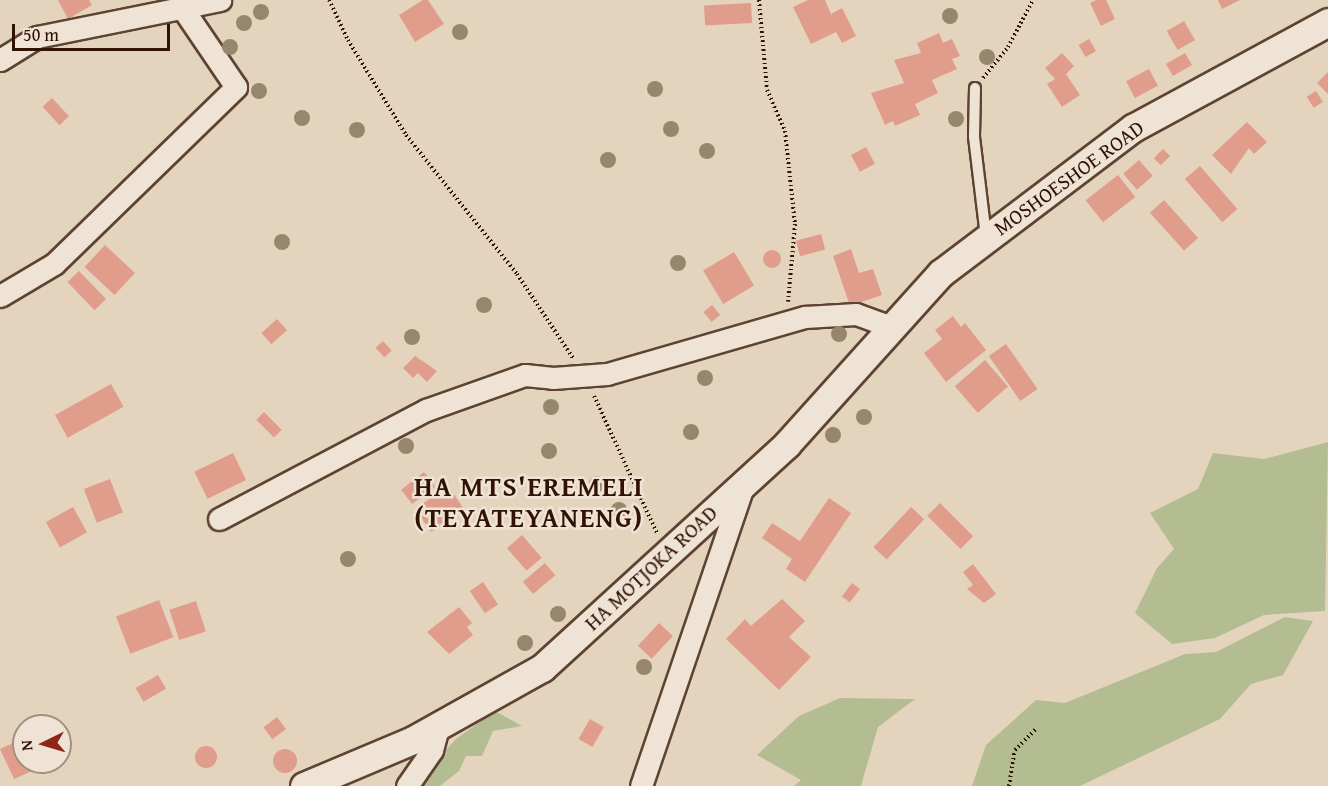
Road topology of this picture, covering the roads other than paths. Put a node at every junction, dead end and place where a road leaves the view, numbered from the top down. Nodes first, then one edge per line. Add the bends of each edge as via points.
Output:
1 (220, 0) edge
2 (183, 9) junction
3 (1328, 22) edge
4 (0, 60) edge
5 (975, 88) road end
6 (986, 239) junction
7 (941, 273) joint
8 (0, 296) edge
9 (892, 327) junction
10 (747, 480) junction
11 (219, 519) dead end
12 (438, 727) junction
13 (304, 786) edge
14 (407, 786) edge
15 (641, 786) edge

1 - 2 street
2 - 4 street via 37,38
2 - 8 street via 236,87 54,264
3 - 6 street, MOSHOESHOE ROAD via 1133,128
5 - 6 lane via 974,137
6 - 7 street, MOSHOESHOE ROAD
7 - 9 street, HA MOTJOKA ROAD
9 - 10 street, HA MOTJOKA ROAD via 787,444
9 - 11 street via 856,314 788,321 607,374 525,375 426,410
10 - 12 street, HA MOTJOKA ROAD via 542,668
10 - 15 street
12 - 13 street, HA MOTJOKA ROAD
12 - 14 street via 432,750

